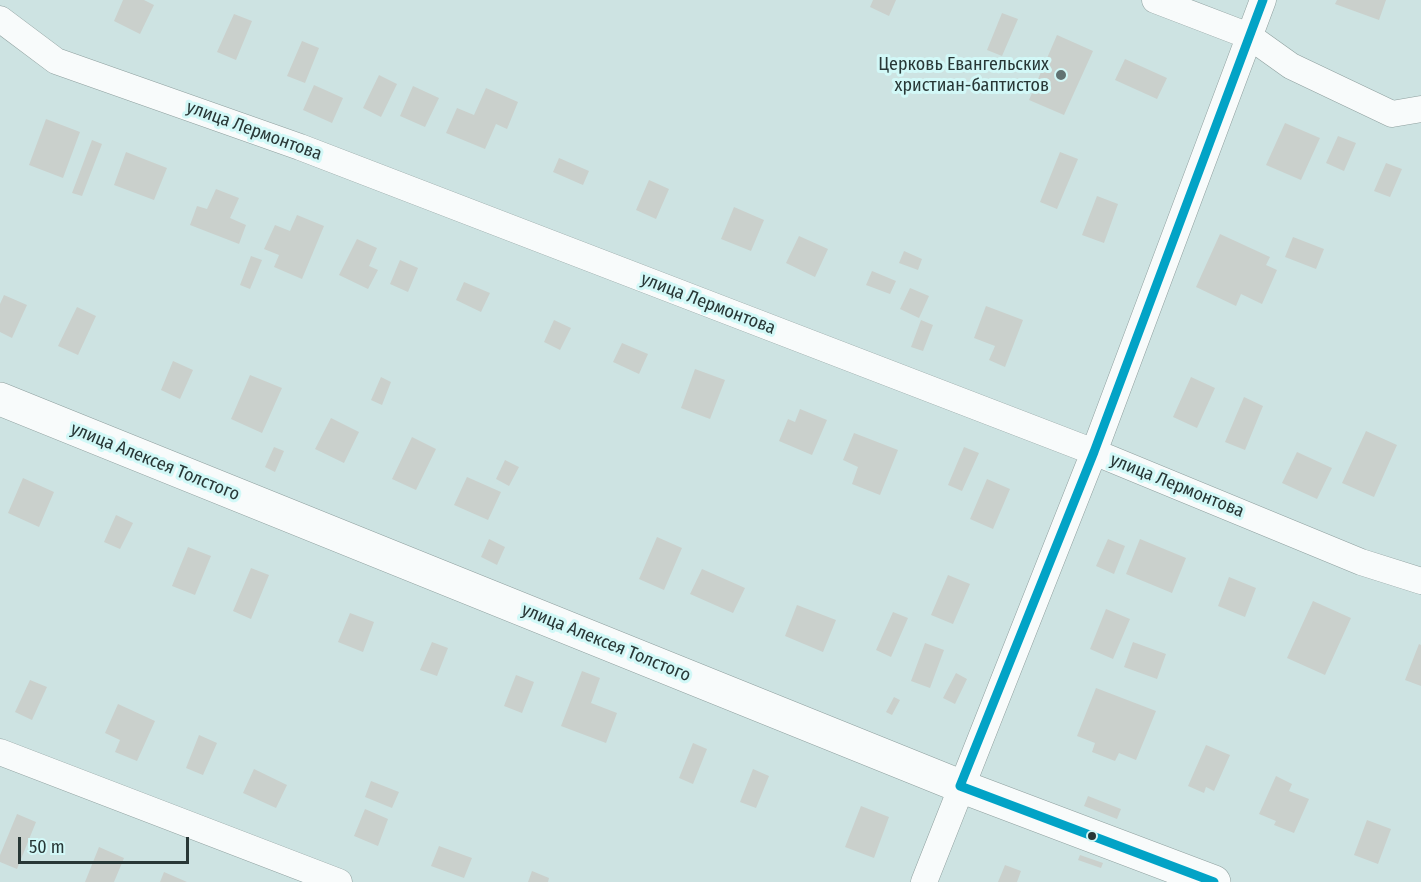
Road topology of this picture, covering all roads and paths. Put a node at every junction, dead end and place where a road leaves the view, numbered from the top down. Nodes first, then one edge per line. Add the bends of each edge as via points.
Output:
1 (1155, 0) edge
2 (1263, 0) edge
3 (0, 19) edge
4 (1249, 36) junction
5 (1421, 109) edge
6 (0, 399) edge
7 (1095, 452) junction
8 (1421, 581) edge
9 (0, 752) edge
10 (960, 786) junction
11 (339, 882) edge
12 (924, 882) edge
13 (1214, 882) edge

1 - 4 street
2 - 4 street
3 - 7 street, улица Лермонтова via 56,61 300,147
4 - 5 street via 1292,66 1392,114
4 - 7 street
6 - 10 street, улица Алексея Толстого
7 - 8 street, улица Лермонтова via 1361,562
7 - 10 street
9 - 11 street
10 - 12 street
10 - 13 street, улица Алексея Толстого

